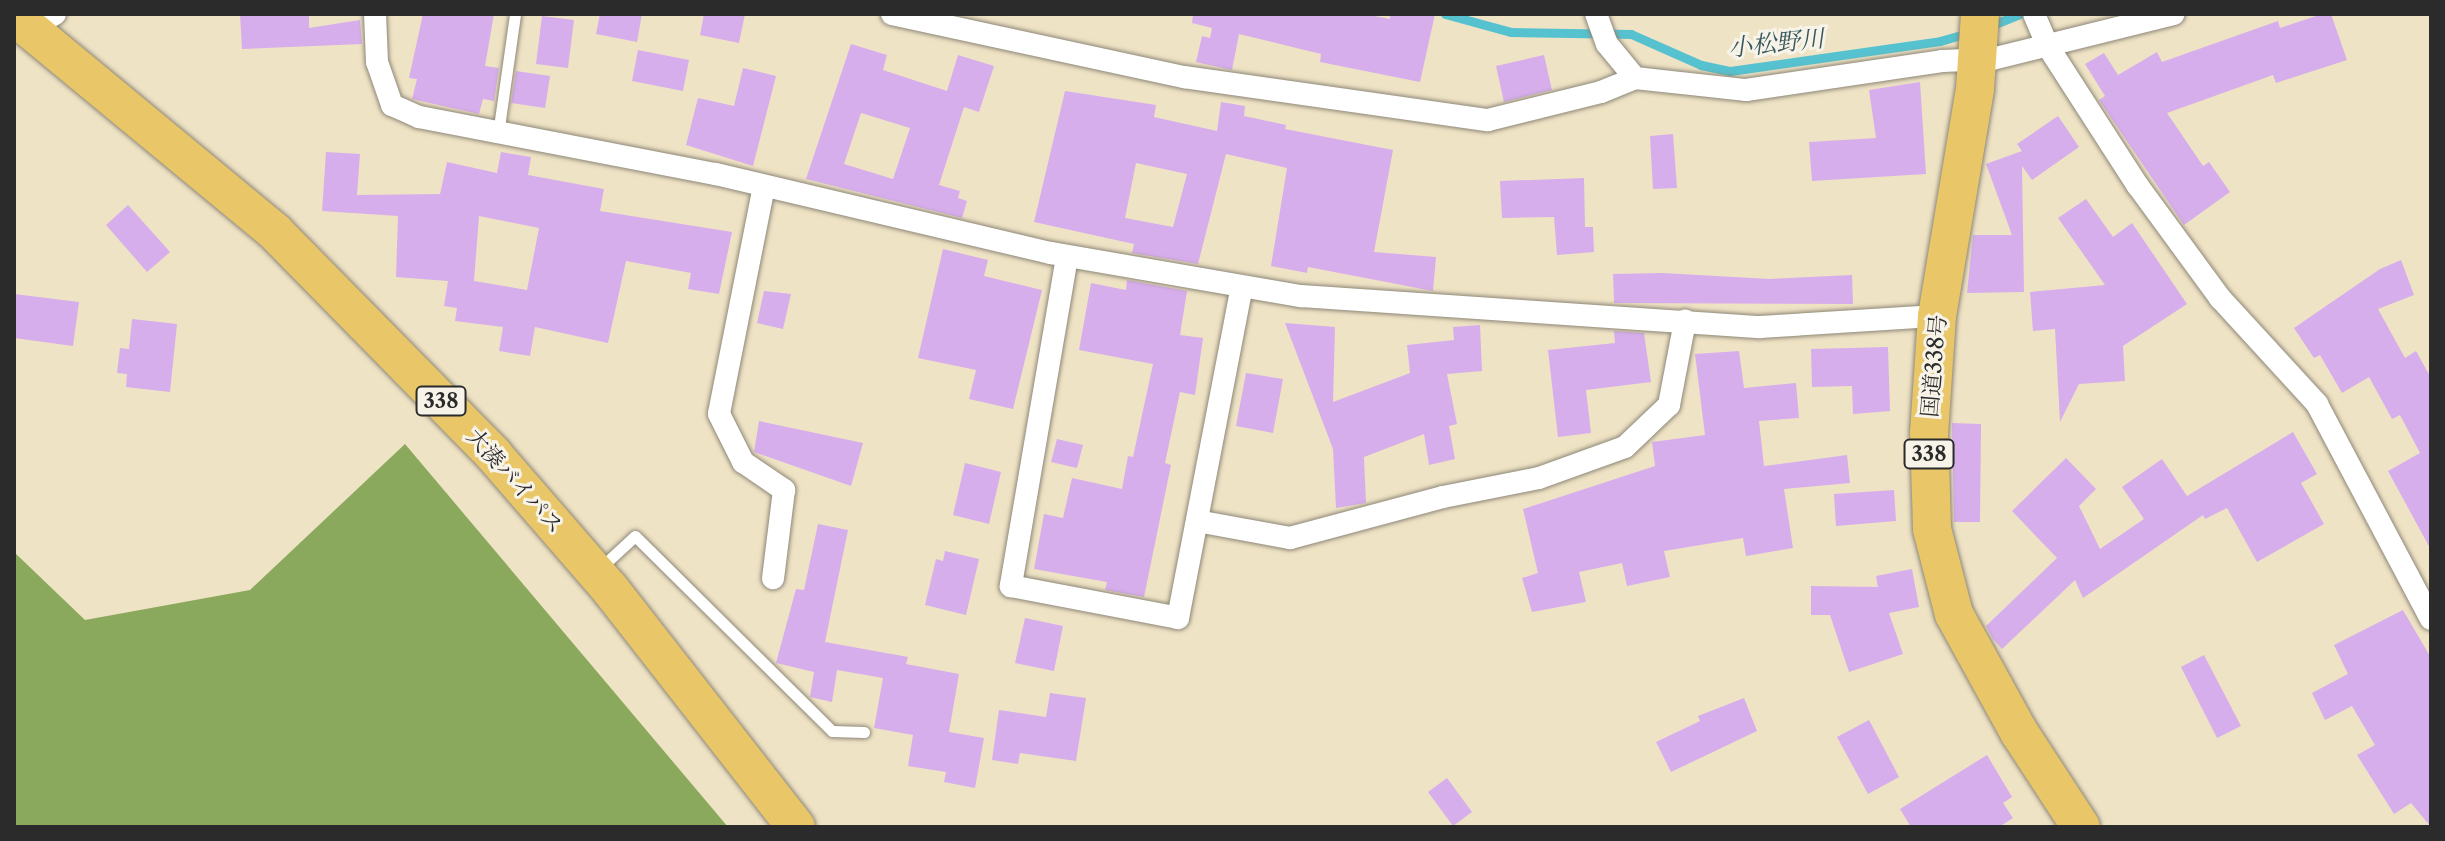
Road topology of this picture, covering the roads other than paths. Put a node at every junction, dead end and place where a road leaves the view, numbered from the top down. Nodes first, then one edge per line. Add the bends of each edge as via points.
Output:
1 (375, 14) edge
2 (515, 14) edge
3 (892, 14) edge
4 (2174, 14) edge
5 (2035, 16) edge
6 (1597, 17) edge
7 (33, 20) edge
8 (1977, 40) edge
9 (2047, 45) junction
10 (1635, 78) junction
11 (498, 134) junction
12 (764, 186) junction
13 (1067, 257) junction
14 (1242, 287) junction
15 (1937, 316) junction
16 (1685, 321) junction
17 (1197, 521) junction
18 (596, 572) junction
19 (773, 578) dead end
20 (2431, 619) edge
21 (864, 732) dead end
22 (796, 827) edge
23 (2081, 827) edge

1 - 11 street via 377,62 392,105 419,117
2 - 11 lane
3 - 10 street via 1184,77 1488,120 1601,92
4 - 9 street
5 - 9 street
6 - 10 street via 1607,44
7 - 18 highway, 大湊バイパス / 338 via 276,233 493,454
8 - 9 street
8 - 10 street via 1746,90
8 - 15 highway, 国道338号 / 338 via 1975,89
9 - 20 street via 2138,186 2220,298 2317,404
11 - 12 street
12 - 13 street
12 - 19 street via 719,414 743,462 784,490
13 - 14 street
13 - 17 street via 1011,586 1178,618
14 - 16 street via 1301,296
14 - 17 street
15 - 16 street via 1760,327
15 - 23 highway, 国道338号 / 338 via 1929,432 1932,529 1954,614 2019,732
16 - 17 street via 1669,405 1625,447 1539,478 1443,497 1290,538
18 - 21 lane via 635,536 832,731
18 - 22 highway, 大湊バイパス / 338

